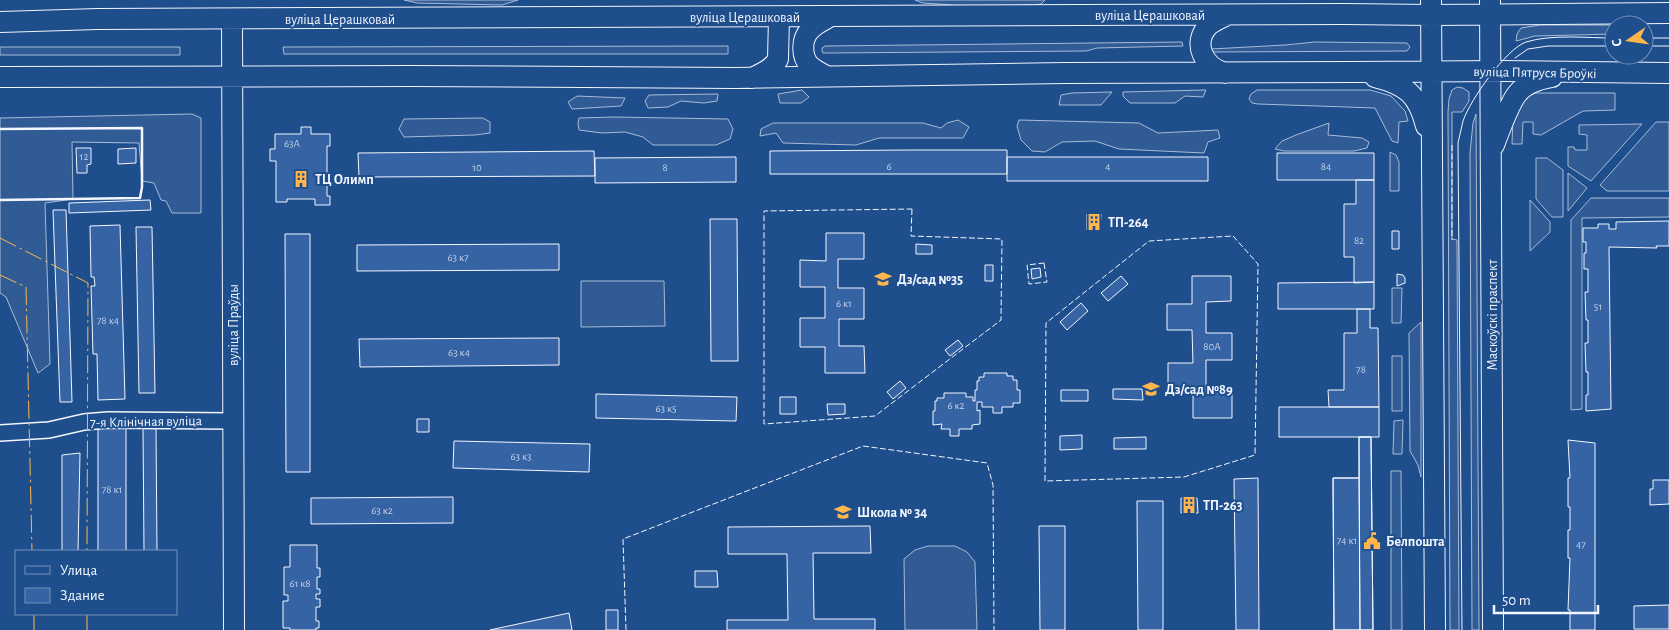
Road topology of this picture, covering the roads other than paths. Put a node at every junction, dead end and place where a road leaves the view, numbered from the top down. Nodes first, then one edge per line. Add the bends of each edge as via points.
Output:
1 (1392, 0) edge
2 (1548, 0) edge
3 (1490, 7) edge
4 (1431, 8) edge
5 (1577, 13) junction
6 (1669, 13) edge
7 (1344, 14) junction
8 (1167, 15) junction
9 (1226, 15) junction
10 (829, 16) junction
11 (779, 17) junction
12 (232, 20) junction
13 (0, 22) edge
14 (1431, 71) junction
15 (1489, 71) junction
16 (1353, 72) junction
17 (1576, 72) junction
18 (1170, 73) junction
19 (1225, 73) junction
20 (1669, 73) edge
21 (826, 76) junction
22 (0, 77) edge
23 (231, 77) junction
24 (802, 77) junction
25 (752, 78) junction
26 (1491, 150) junction
27 (1431, 157) junction
28 (233, 421) junction
29 (0, 434) edge
30 (234, 630) edge
31 (1435, 630) edge
32 (1493, 630) edge

1 - 7 main road
2 - 5 main road
3 - 4 main road, вуліца Церашковай
3 - 5 main road
3 - 15 main road, Маскоўскі праспект
4 - 7 main road, вуліца Церашковай
4 - 14 main road
5 - 6 main road
7 - 9 main road, вуліца Церашковай
8 - 9 main road, вуліца Церашковай
8 - 10 main road, вуліца Церашковай
8 - 18 main road via 1185,27 1193,45 1186,63
9 - 19 main road via 1208,26 1201,39 1202,54 1211,66
10 - 11 main road, вуліца Церашковай
10 - 21 main road via 811,28 803,45 806,60
11 - 12 main road, вуліца Церашковай
11 - 24 main road via 789,63
11 - 25 main road via 776,64
12 - 13 main road, вуліца Церашковай
12 - 23 main road, вуліца Праўды
14 - 15 main road, вуліца Пятруся Броўкі
14 - 16 main road
14 - 27 main road
15 - 17 main road, вуліца Пятруся Броўкі
15 - 26 main road, Маскоўскі праспект
16 - 19 main road
16 - 27 main road via 1400,85 1417,100 1422,109
17 - 20 main road, вуліца Пятруся Броўкі
17 - 26 main road via 1542,79 1516,94
18 - 19 main road
18 - 21 main road
21 - 24 main road
22 - 23 main road
23 - 25 main road
23 - 28 main road, вуліца Праўды
24 - 25 main road
26 - 32 main road, Маскоўскі праспект
27 - 31 main road
28 - 29 street, 7-я Клінічная вуліца via 108,420
28 - 30 main road, вуліца Праўды

